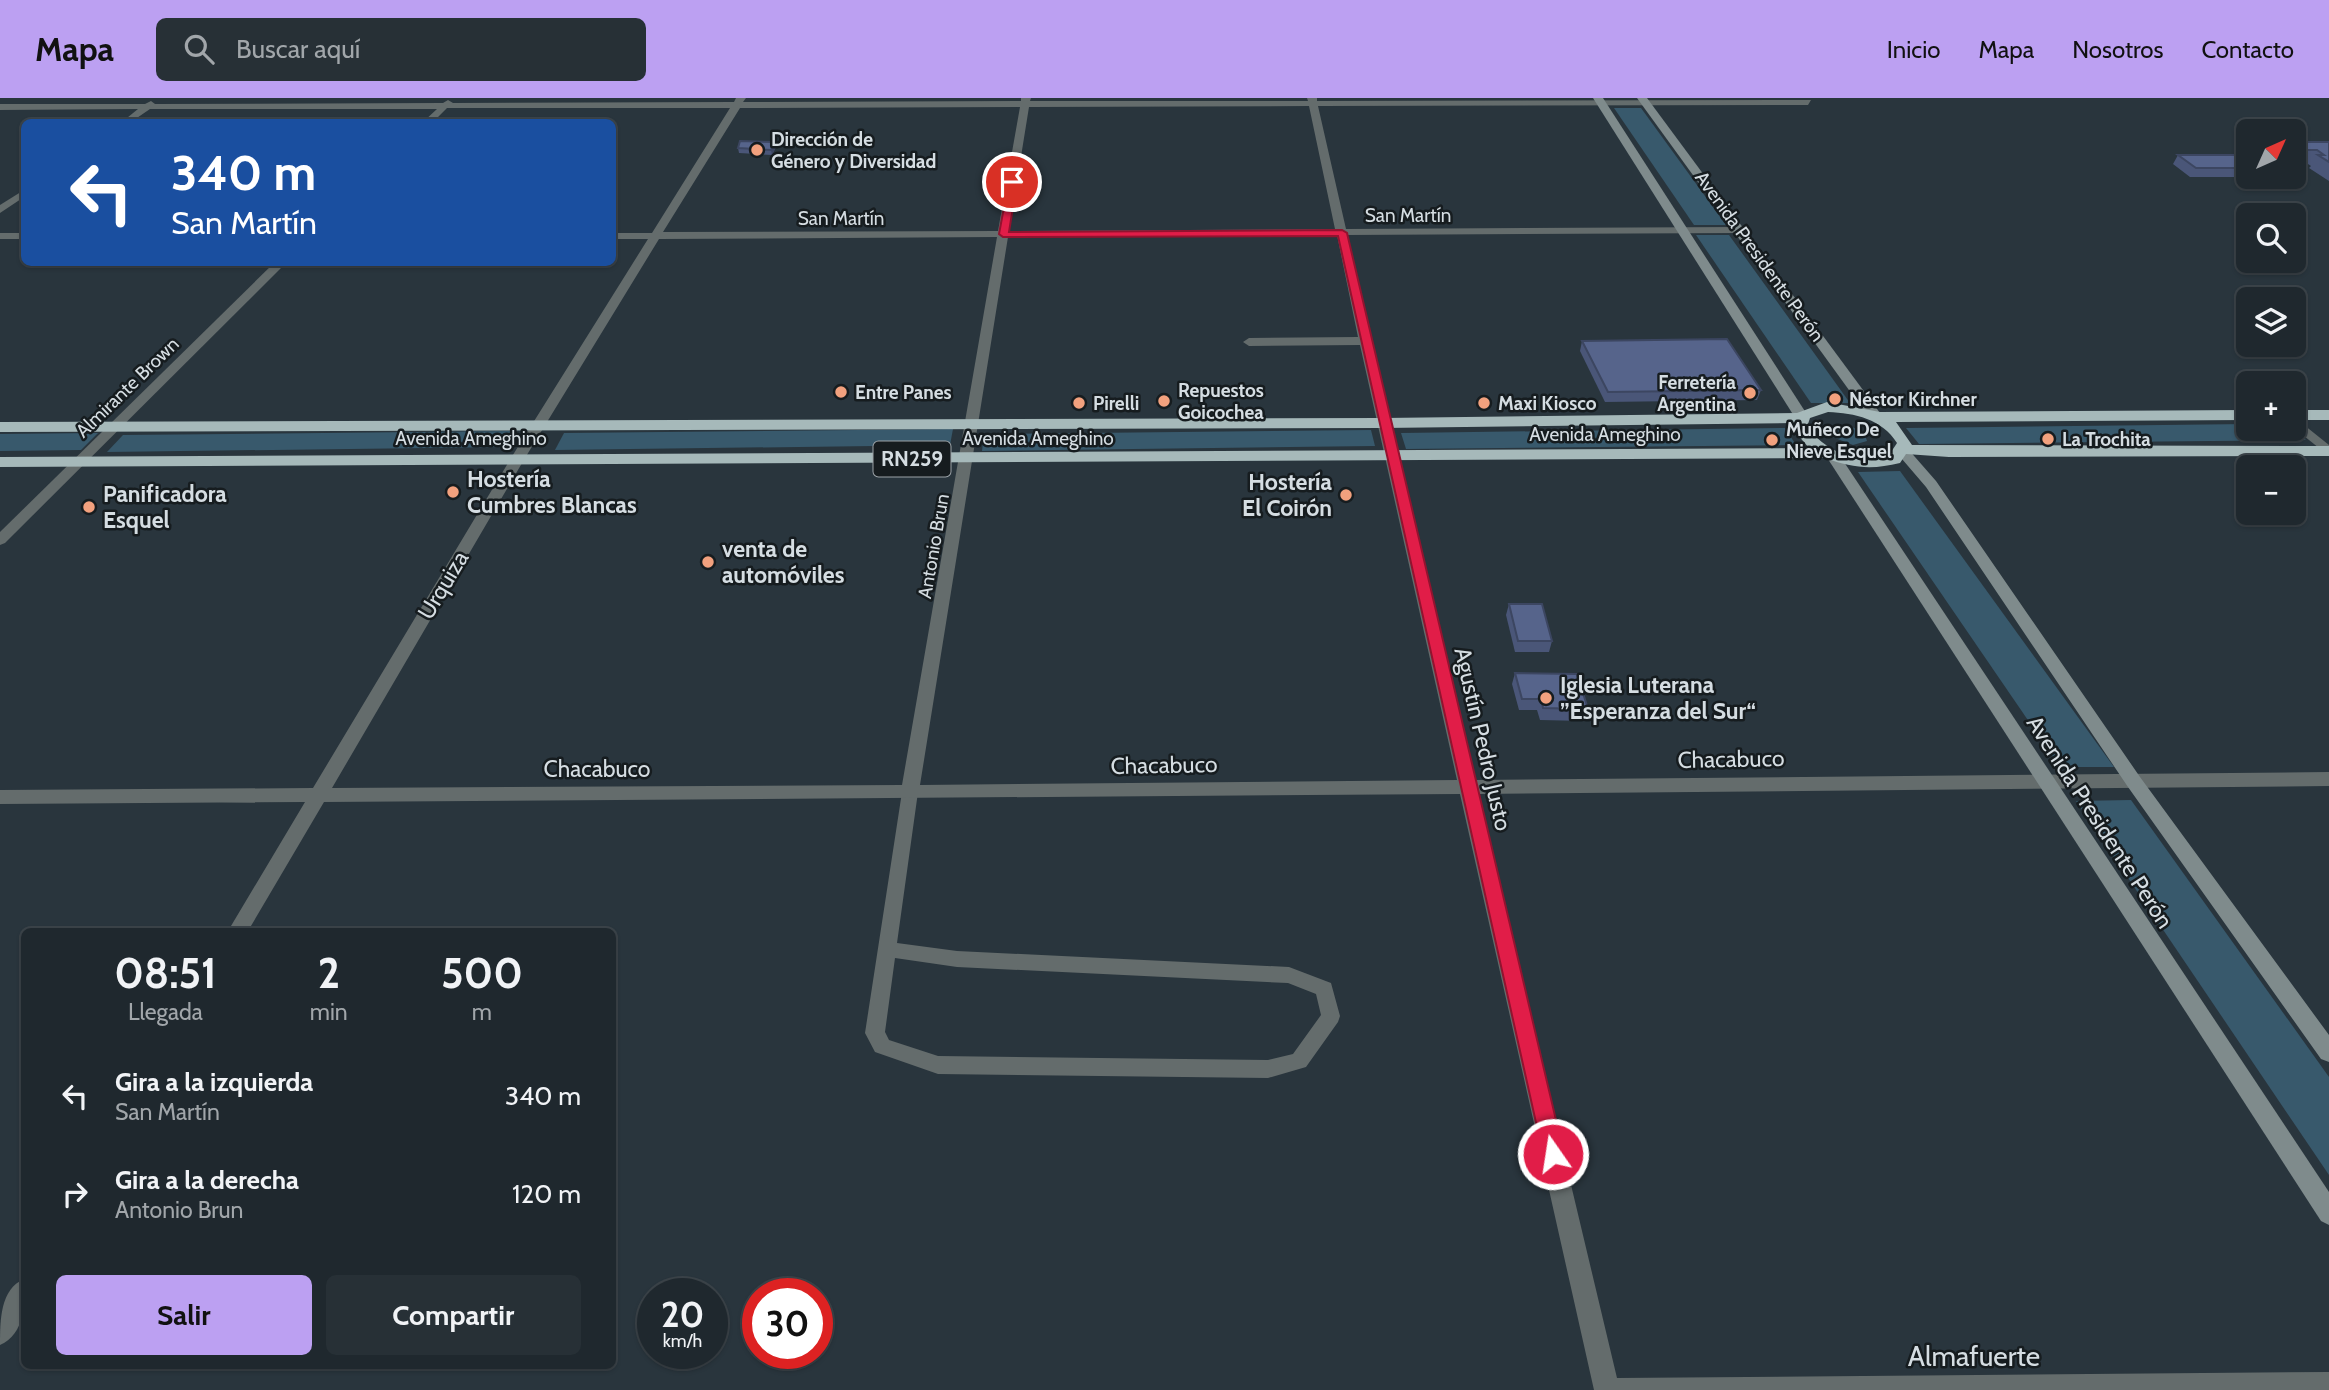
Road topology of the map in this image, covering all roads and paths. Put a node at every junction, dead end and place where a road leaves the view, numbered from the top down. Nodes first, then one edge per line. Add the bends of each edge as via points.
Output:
1 (161, 98) edge
2 (1312, 100) edge
3 (1600, 100) edge
4 (1644, 100) edge
5 (739, 101) edge
6 (1026, 101) edge
7 (449, 102) edge
8 (1808, 102) dead end
9 (149, 106) junction
10 (0, 107) edge
11 (130, 119) edge
12 (431, 119) edge
13 (21, 195) edge
14 (0, 210) edge
15 (1741, 230) junction
16 (1684, 231) junction
17 (1342, 233) junction
18 (1003, 234) junction
19 (0, 236) edge
20 (21, 236) edge
21 (616, 236) edge
22 (657, 236) junction
23 (278, 266) edge
24 (1366, 341) junction
25 (1249, 342) dead end
26 (2236, 415) edge
27 (2306, 415) edge
28 (2329, 415) edge
29 (1800, 417) junction
30 (1877, 417) junction
31 (1383, 423) junction
32 (541, 424) junction
33 (972, 424) junction
34 (115, 426) junction
35 (0, 427) edge
36 (2306, 431) edge
37 (1903, 450) junction
38 (2329, 451) edge
39 (1829, 454) junction
40 (1393, 457) junction
41 (518, 458) junction
42 (967, 459) junction
43 (79, 461) junction
44 (0, 462) edge
45 (0, 540) edge
46 (2329, 779) edge
47 (2042, 780) junction
48 (2134, 782) junction
49 (1469, 787) junction
50 (910, 792) junction
51 (319, 795) junction
52 (0, 797) edge
53 (240, 928) edge
54 (887, 949) junction
55 (2329, 1052) edge
56 (2329, 1213) edge
57 (21, 1296) edge
58 (0, 1332) edge
59 (2329, 1385) edge
60 (2051, 1389) edge
61 (1607, 1390) edge
62 (1620, 1390) edge

1 - 9 street
2 - 3 street
2 - 6 street
2 - 17 street, Agustín Pedro Justo
3 - 4 street
3 - 16 main road, Avenida Presidente Perón
4 - 8 street
4 - 15 main road, Avenida Presidente Perón
5 - 6 street
5 - 7 street
5 - 22 street, Urquiza
6 - 18 street, Antonio Brun
7 - 9 street
7 - 12 street
9 - 10 street
9 - 11 street
13 - 14 street
15 - 16 street, San Martín
15 - 30 main road, Avenida Presidente Perón
16 - 17 street, San Martín
16 - 29 main road, Avenida Presidente Perón
17 - 18 street, San Martín
17 - 24 street, Agustín Pedro Justo
18 - 22 street, San Martín
18 - 33 street, Antonio Brun
19 - 20 street
21 - 22 street, San Martín
22 - 32 street, Urquiza
23 - 34 street, Almirante Brown
24 - 25 street
24 - 31 street, Agustín Pedro Justo
26 - 30 highway, RN259
27 - 28 highway
29 - 30 highway, RN259 via 1827,407
29 - 31 highway, Avenida Ameghino / RN259
29 - 39 highway, RN259 via 1797,428 1802,437
30 - 37 highway via 1900,433
31 - 33 highway, Avenida Ameghino / RN259
31 - 40 street, Agustín Pedro Justo
32 - 33 highway, Avenida Ameghino / RN259
32 - 34 highway, Avenida Ameghino / RN259
32 - 41 street, Urquiza
33 - 42 street, Antonio Brun
34 - 35 highway, Avenida Ameghino / RN259
34 - 43 street, Almirante Brown
36 - 38 street
37 - 38 highway, RN259
37 - 39 highway, RN259 via 1895,458 1863,463
37 - 48 main road via 1931,484
39 - 40 highway, Avenida Ameghino / RN259
39 - 47 main road, Avenida Presidente Perón
40 - 42 highway, Avenida Ameghino / RN259
40 - 49 street, Agustín Pedro Justo
41 - 42 highway, Avenida Ameghino / RN259
41 - 43 highway, Avenida Ameghino / RN259
41 - 51 street, Urquiza
42 - 50 street, Antonio Brun
43 - 44 highway, Avenida Ameghino / RN259
43 - 45 street, Almirante Brown
46 - 48 street, Chacabuco
47 - 48 street, Chacabuco
47 - 49 street, Chacabuco
47 - 56 main road, Avenida Presidente Perón
48 - 55 main road
49 - 50 street, Chacabuco
49 - 61 street, Agustín Pedro Justo
50 - 51 street, Chacabuco
50 - 54 lane
51 - 52 street, Chacabuco
51 - 53 street, Urquiza
54 - 54 lane via 875,1033 882,1046 938,1065 1268,1069 1299,1060 1332,1016 1324,989 1289,975 957,959
57 - 58 street
59 - 60 street, Almafuerte
60 - 62 street, Almafuerte

